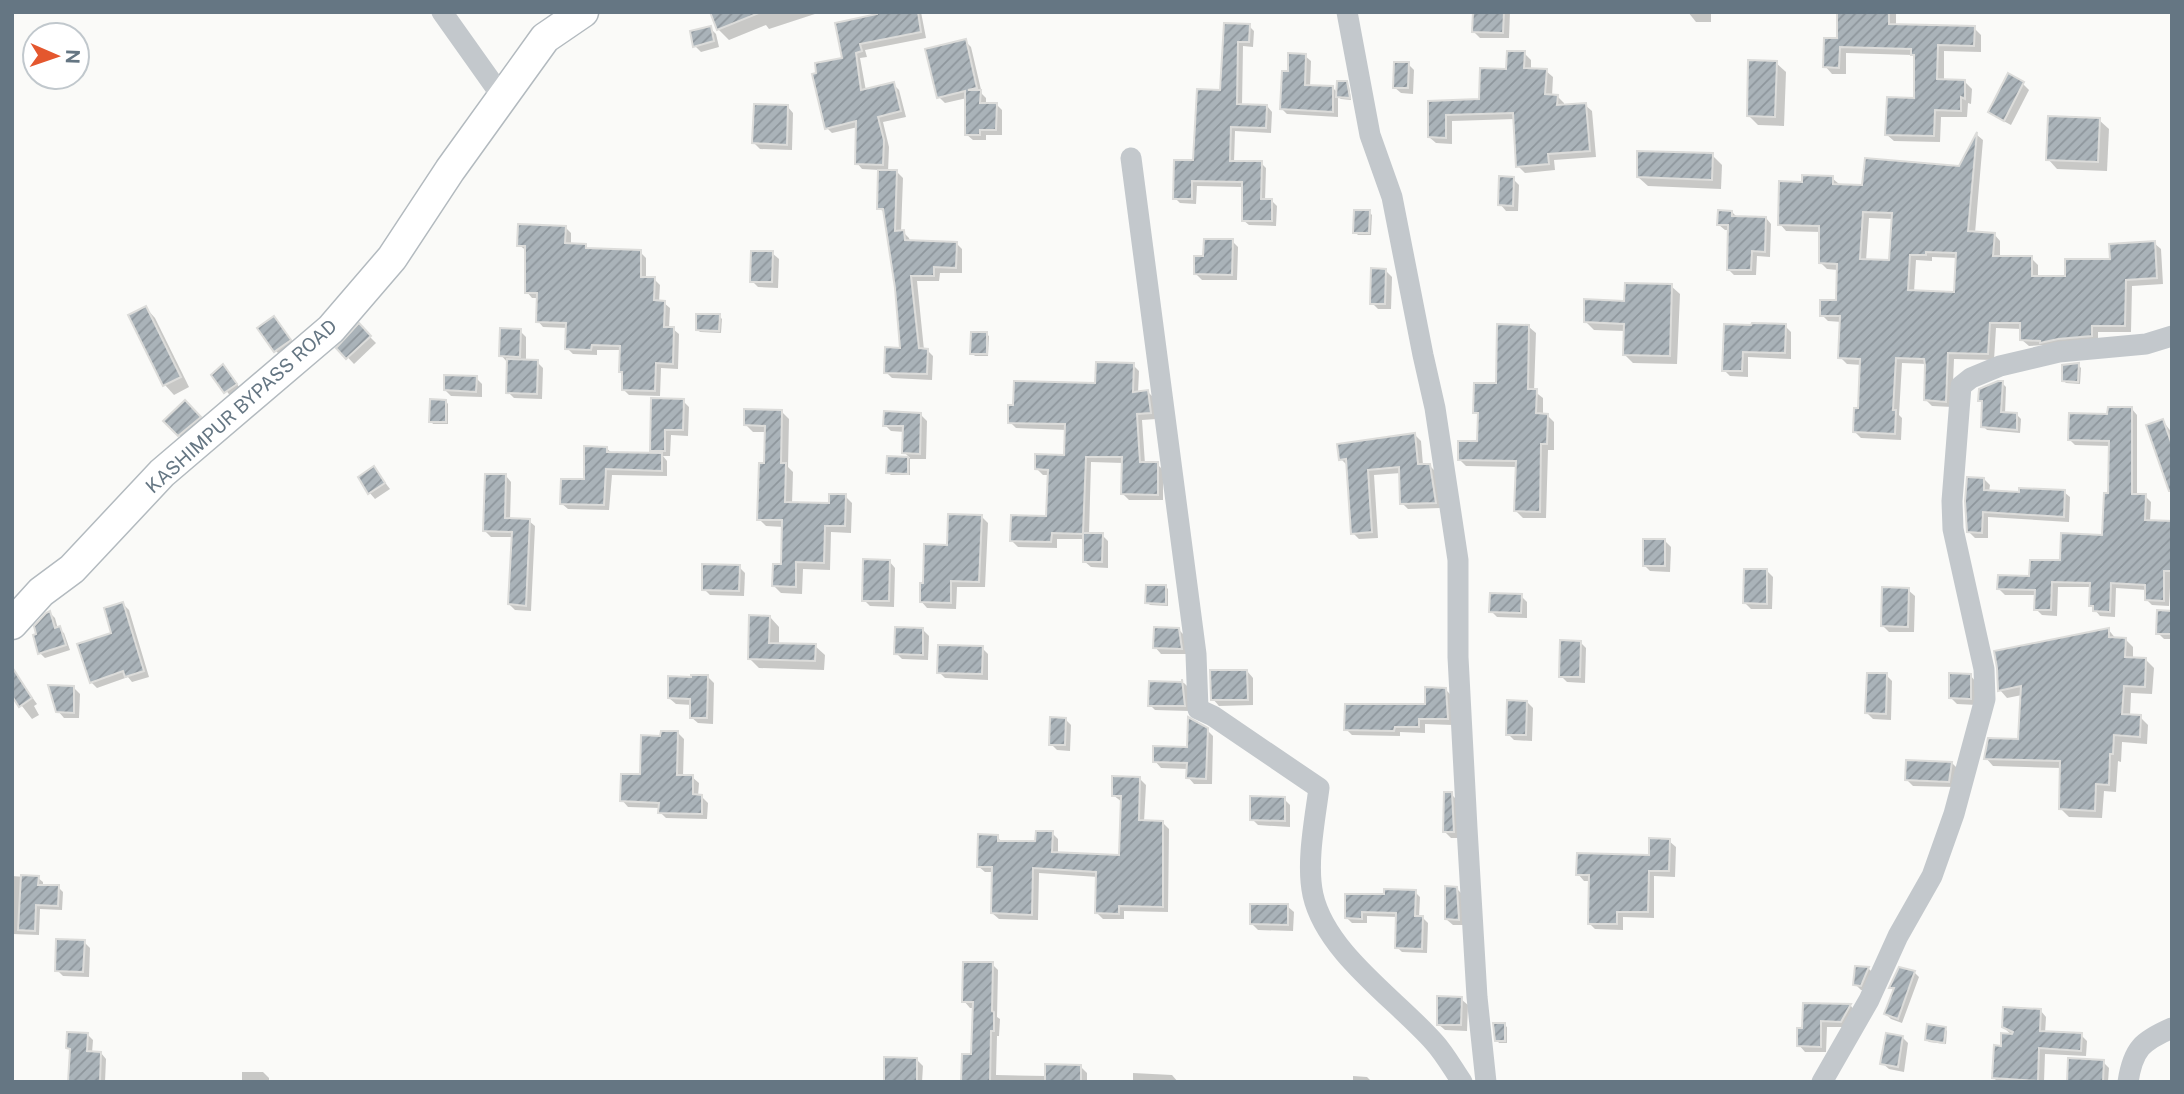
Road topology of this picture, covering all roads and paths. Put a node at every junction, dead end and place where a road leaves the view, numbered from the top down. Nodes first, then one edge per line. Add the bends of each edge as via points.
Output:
1 (442, 12) edge
2 (583, 12) edge
3 (1348, 12) edge
4 (503, 98) junction
5 (1131, 158) dead end
6 (2172, 336) edge
7 (12, 624) edge
8 (2172, 1028) edge
9 (1462, 1082) edge
10 (1486, 1082) edge
11 (1822, 1082) edge
12 (2128, 1082) edge

1 - 4 street
2 - 4 main road, KASHIMPUR BYPASS ROAD via 545,38
3 - 10 street via 1370,135 1392,197 1436,408 1458,560 1467,828
4 - 7 main road, KASHIMPUR BYPASS ROAD via 392,258 331,329 162,473 72,569 41,592
5 - 9 street via 1196,654 1198,709 1319,788 1311,853 1313,894 1321,916 1341,949 1436,1044
6 - 11 street via 2146,344 2059,352 2000,366 1961,386 1953,529 1984,668 1985,699 1932,876
8 - 12 street via 2135,1052

